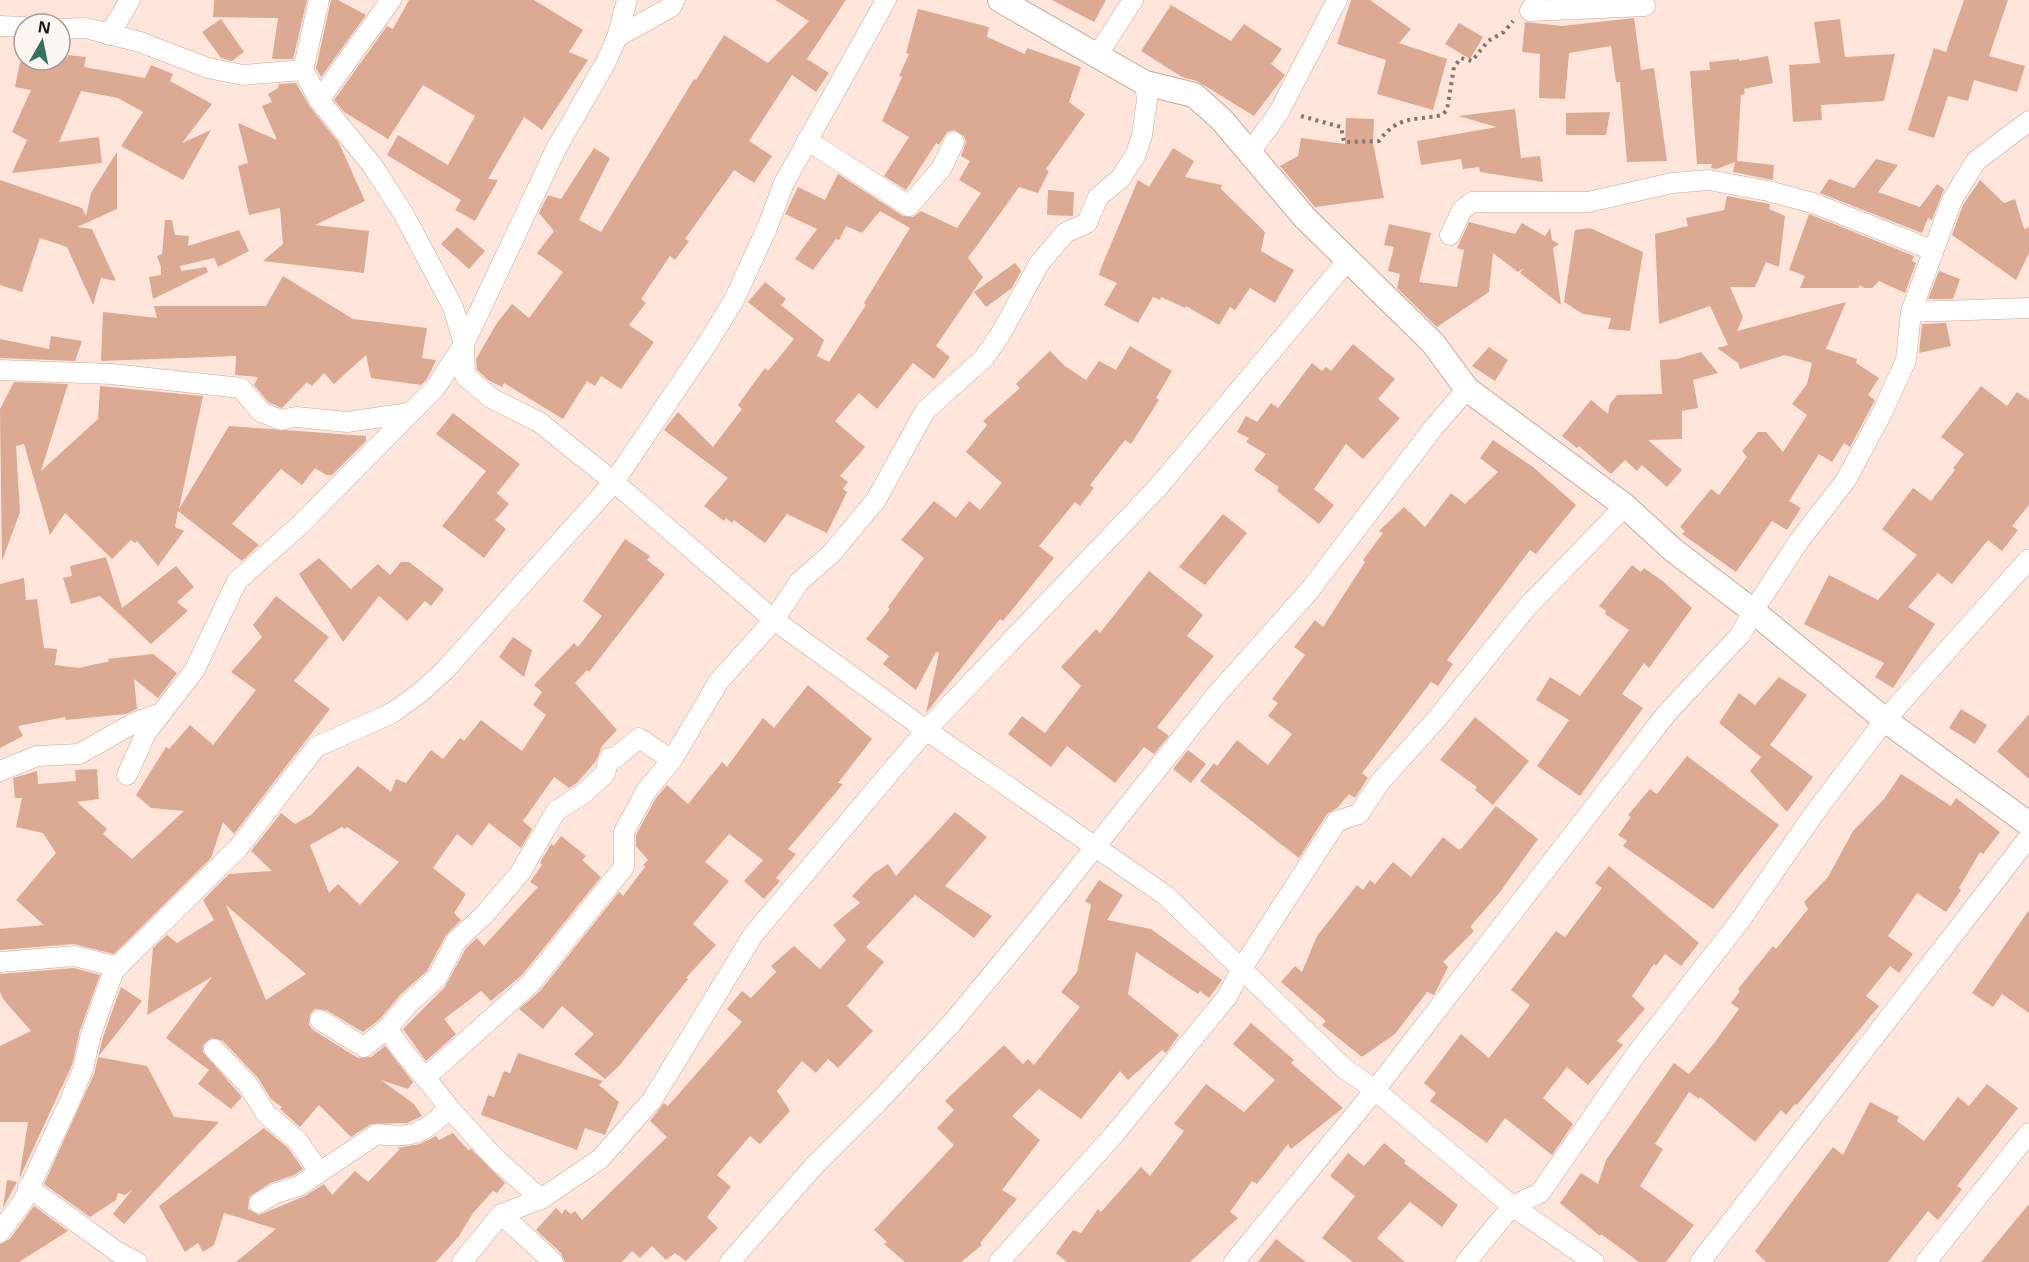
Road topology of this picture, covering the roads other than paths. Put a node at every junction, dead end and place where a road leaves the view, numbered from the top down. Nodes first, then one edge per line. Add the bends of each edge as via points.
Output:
1 (130, 0) edge
2 (319, 0) edge
3 (391, 0) edge
4 (627, 0) edge
5 (675, 0) edge
6 (886, 0) edge
7 (1000, 0) edge
8 (1133, 0) edge
9 (1337, 0) edge
10 (1534, 5) edge
11 (1645, 6) dead end
12 (72, 29) edge
13 (109, 35) junction
14 (617, 37) junction
15 (1098, 54) junction
16 (303, 70) junction
17 (1145, 83) junction
18 (319, 100) junction
19 (2029, 121) edge
20 (807, 140) junction
21 (954, 142) dead end
22 (1250, 152) junction
23 (1450, 235) dead end
24 (1932, 250) junction
25 (1347, 261) junction
26 (2029, 308) edge
27 (1911, 312) junction
28 (464, 344) junction
29 (0, 370) edge
30 (1467, 389) junction
31 (409, 413) junction
32 (614, 482) junction
33 (1625, 506) junction
34 (2029, 560) edge
35 (1753, 611) junction
36 (774, 620) junction
37 (165, 712) junction
38 (1885, 720) junction
39 (926, 730) junction
40 (672, 760) junction
41 (0, 771) edge
42 (127, 774) dead end
43 (2029, 824) edge
44 (2029, 837) edge
45 (1096, 845) junction
46 (0, 962) edge
47 (118, 967) junction
48 (1242, 968) junction
49 (320, 1020) dead end
50 (388, 1028) junction
51 (214, 1049) dead end
52 (426, 1077) junction
53 (1375, 1090) junction
54 (452, 1111) junction
55 (2029, 1133) edge
56 (319, 1171) junction
57 (28, 1187) junction
58 (541, 1199) junction
59 (259, 1203) dead end
60 (1512, 1206) junction
61 (501, 1214) junction
62 (0, 1232) edge
63 (136, 1262) edge
64 (462, 1262) edge
65 (553, 1262) edge
66 (730, 1262) edge
67 (999, 1262) edge
68 (1234, 1262) edge
69 (1466, 1262) edge
70 (1594, 1262) edge
71 (1700, 1262) edge
72 (1926, 1262) edge

1 - 13 street
2 - 16 street
3 - 18 street
4 - 14 street
5 - 14 street via 671,7
6 - 20 street
7 - 15 street
8 - 15 street
9 - 22 street via 1278,114
10 - 11 street
12 - 13 street
13 - 16 street via 140,42 208,68 243,75
14 - 28 street via 542,179
15 - 17 street
16 - 18 street
17 - 22 street via 1194,95
17 - 36 street via 1142,135 1130,167 1098,197 1087,223 1065,233 1039,264 984,358 925,411 876,500 831,554 799,582
18 - 28 street via 372,165 403,213 453,307
19 - 24 street via 1976,161 1952,200
20 - 21 street via 909,206 941,169
20 - 32 street via 784,183 734,300
22 - 25 street
23 - 24 street via 1462,210 1472,202 1588,202 1672,183 1709,180 1813,203
24 - 27 street
25 - 30 street via 1433,343
25 - 39 street via 1159,486
26 - 27 street
27 - 35 street via 1906,360 1846,480 1799,540
28 - 31 street via 436,387
28 - 32 street via 465,376 490,398 538,422
29 - 31 street via 112,374 241,388 261,412 281,420 296,417 347,422
30 - 33 street
30 - 45 street via 1309,591 1217,694
31 - 37 street via 301,524 237,581 194,671
32 - 36 street
32 - 47 street via 421,692 392,713 316,747 239,847
33 - 35 street via 1673,550
33 - 48 street via 1527,607 1380,782 1359,814 1337,821
34 - 38 street
35 - 38 street
35 - 53 street via 1741,634 1667,713
36 - 39 street
36 - 40 street via 719,681
37 - 41 street via 136,722 79,753 37,756
37 - 42 street via 146,733
38 - 43 street
38 - 60 street via 1739,922 1637,1053 1540,1193
39 - 45 street
39 - 58 street via 753,935 652,1100 600,1159
40 - 50 street via 639,738 615,758 609,758 605,774 556,811 520,873 456,941 437,978
40 - 52 street via 646,791 624,832 624,867 531,983
44 - 71 street
45 - 48 street via 1165,895
45 - 66 street via 952,1023 813,1167
46 - 47 street via 75,956
47 - 57 street via 91,1034 83,1069
48 - 53 street via 1344,1068
48 - 67 street via 1227,997 1112,1137
49 - 50 street via 364,1047
50 - 52 street
51 - 56 street via 249,1086 266,1114 297,1140
52 - 54 street
53 - 60 street
53 - 68 street
54 - 56 street via 449,1108 430,1127 402,1137 377,1134
54 - 58 street via 495,1158
55 - 72 street
56 - 59 street via 299,1186
57 - 62 street via 23,1201
57 - 63 street
58 - 61 street
60 - 69 street
60 - 70 street
61 - 64 street
61 - 65 street

